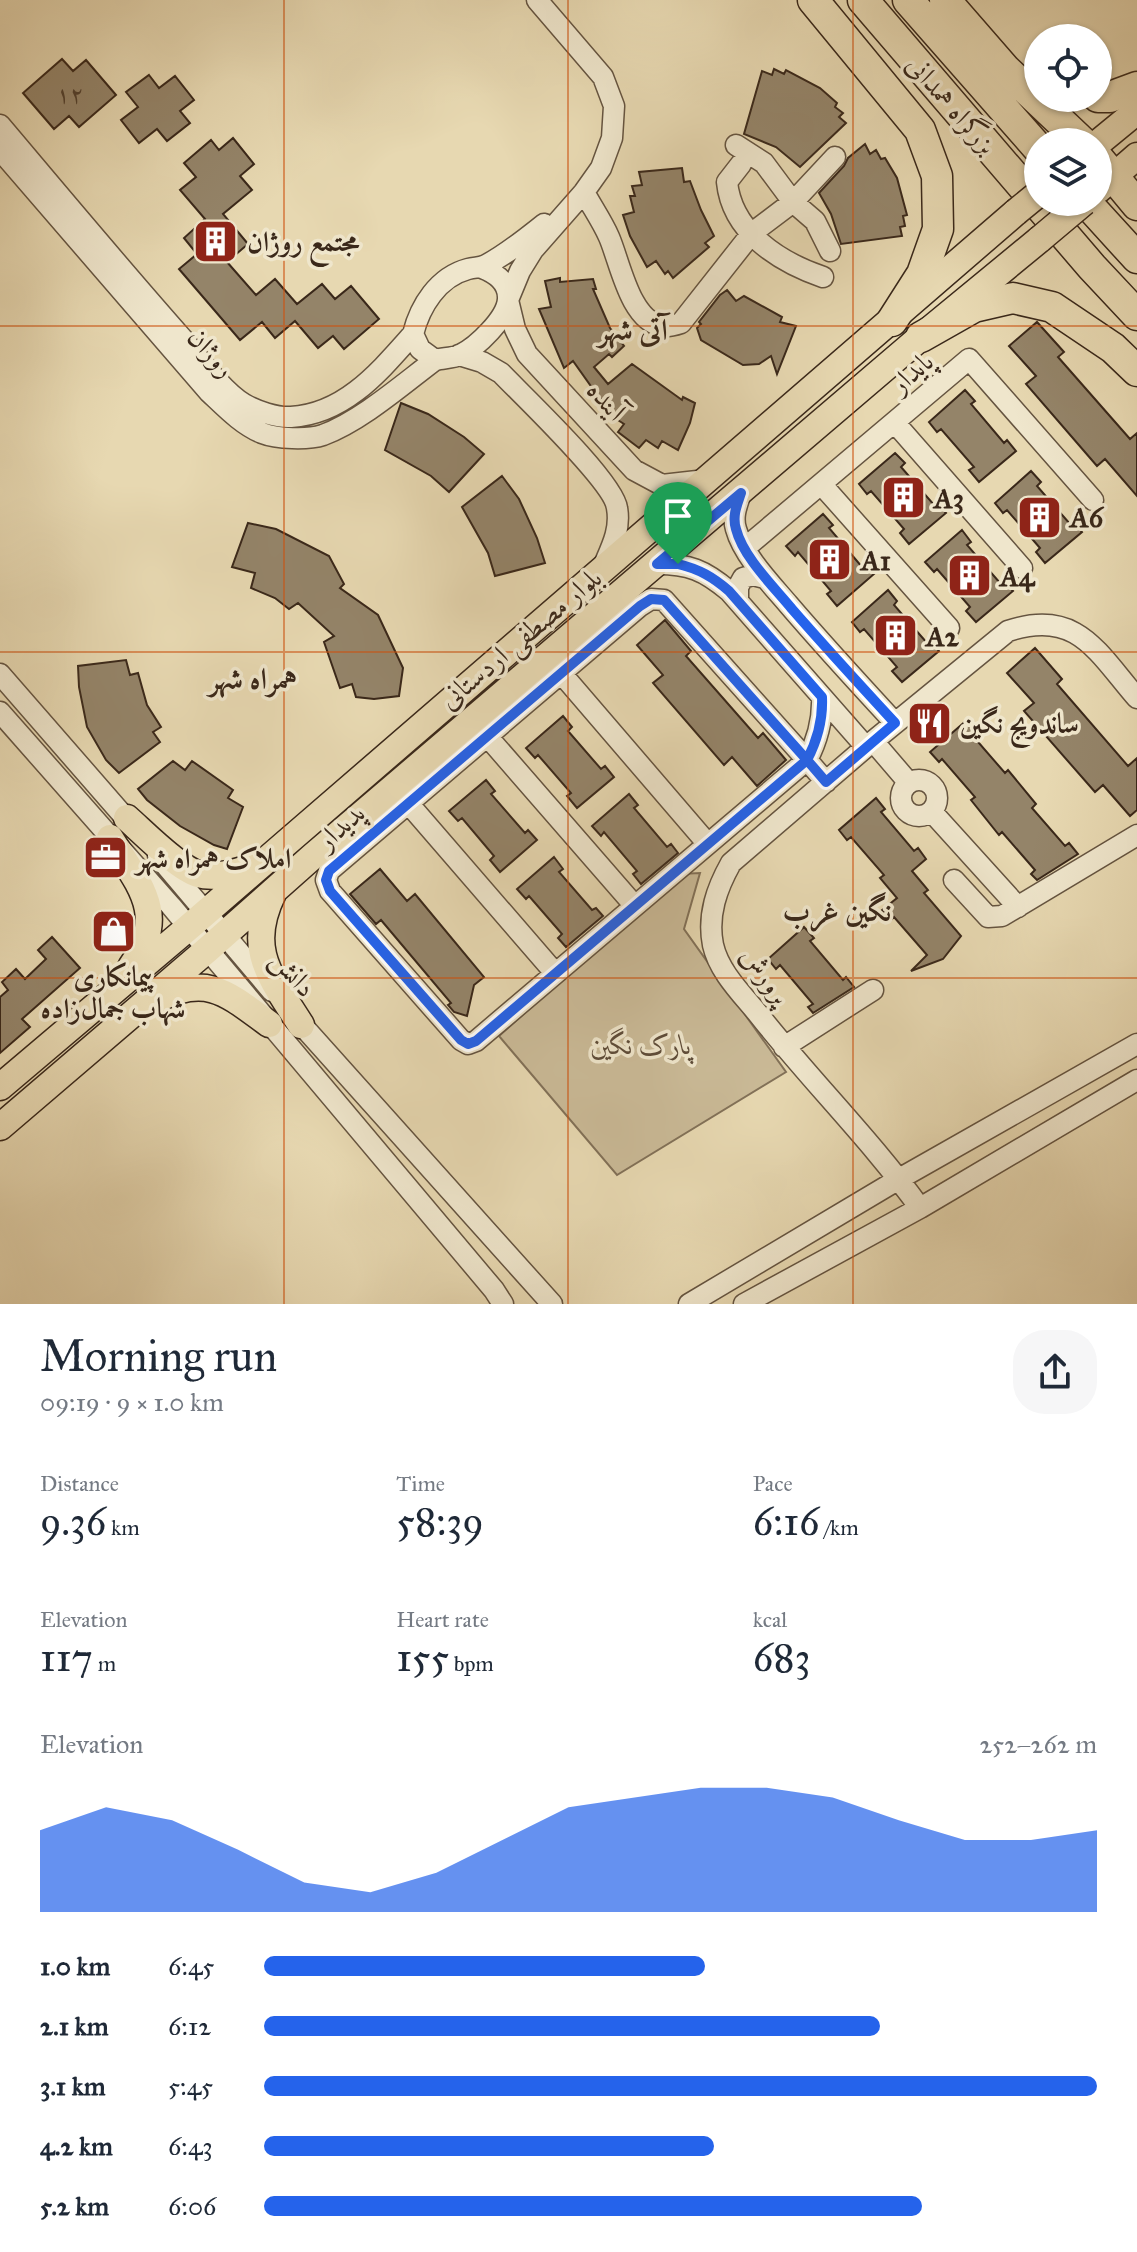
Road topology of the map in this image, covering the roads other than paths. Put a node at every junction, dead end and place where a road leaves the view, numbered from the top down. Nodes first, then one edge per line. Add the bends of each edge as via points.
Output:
1 (537, 0) edge
2 (813, 0) edge
3 (863, 0) edge
4 (908, 0) edge
5 (945, 0) edge
6 (1006, 70) junction
7 (1024, 78) edge
8 (1137, 87) edge
9 (1112, 96) edge
10 (1137, 111) edge
11 (0, 125) edge
12 (1067, 128) edge
13 (1024, 132) edge
14 (1112, 132) edge
15 (0, 150) edge
16 (1137, 156) edge
17 (835, 157) dead end
18 (1112, 175) edge
19 (584, 192) junction
20 (1112, 193) edge
21 (793, 202) junction
22 (1024, 205) edge
23 (1137, 205) edge
24 (1112, 213) edge
25 (1065, 216) edge
26 (752, 233) junction
27 (830, 251) dead end
28 (1137, 258) edge
29 (482, 268) junction
30 (823, 277) dead end
31 (508, 300) junction
32 (1137, 315) edge
33 (892, 321) junction
34 (167, 333) junction
35 (413, 334) junction
36 (921, 337) junction
37 (459, 355) junction
38 (435, 360) junction
39 (1137, 371) edge
40 (895, 423) junction
41 (706, 480) junction
42 (822, 485) junction
43 (741, 493) junction
44 (1093, 500) dead end
45 (745, 548) junction
46 (657, 564) junction
47 (602, 568) junction
48 (1022, 568) dead end
49 (765, 578) junction
50 (738, 600) junction
51 (949, 628) dead end
52 (834, 657) junction
53 (561, 673) junction
54 (0, 674) edge
55 (807, 678) junction
56 (822, 697) junction
57 (1137, 698) edge
58 (0, 712) edge
59 (895, 723) junction
60 (487, 736) junction
61 (870, 744) junction
62 (807, 760) junction
63 (826, 782) junction
64 (408, 803) junction
65 (119, 828) junction
66 (1137, 835) edge
67 (294, 836) junction
68 (707, 843) junction
69 (313, 856) junction
70 (262, 863) junction
71 (954, 880) dead end
72 (275, 889) junction
73 (634, 905) junction
74 (1018, 907) junction
75 (197, 920) junction
76 (215, 942) junction
77 (555, 973) junction
78 (113, 990) junction
79 (873, 990) dead end
80 (137, 1010) junction
81 (269, 1024) junction
82 (301, 1025) junction
83 (1137, 1044) edge
84 (784, 1047) junction
85 (1137, 1080) edge
86 (0, 1087) edge
87 (0, 1127) edge
88 (899, 1179) junction
89 (920, 1208) junction
90 (503, 1304) edge
91 (552, 1304) edge
92 (689, 1304) edge
93 (744, 1304) edge

1 - 19 street via 603,77 614,106 612,138 601,168
2 - 33 highway via 920,130 937,176 938,229 922,274
3 - 32 highway, بزرگراه همدانی
4 - 13 highway, بزرگراه همدانی
5 - 6 highway
6 - 7 highway
6 - 12 highway
8 - 9 highway
10 - 14 main road
11 - 34 street, روژان
15 - 34 street, روژان
16 - 18 main road, بلوار مصطفی اردستانی
17 - 21 street
19 - 26 street via 638,309 666,327 681,323
19 - 29 street
19 - 31 street via 533,250
20 - 23 highway
21 - 26 street
21 - 26 street via 764,163 738,155 727,182 729,195
21 - 27 street via 815,221
22 - 33 main road, بلوار مصطفی اردستانی, bridge
24 - 28 highway
25 - 36 main road, بلوار مصطفی اردستانی, bridge
26 - 30 street via 776,255
29 - 31 street via 505,285
29 - 35 street via 452,276 430,296
31 - 37 street via 497,325
31 - 41 street, آینده via 527,354 634,470 662,485
33 - 41 main road, بلوار مصطفی اردستانی
34 - 35 street, روژان via 244,404 288,417 322,412 370,382
34 - 38 street, روژان via 209,392 235,416 262,433 286,438 321,436 351,421
35 - 38 street via 420,349
36 - 39 highway via 974,307 1013,298 1052,307
36 - 43 main road, بلوار مصطفی اردستانی
37 - 38 street
37 - 47 street via 501,373 604,481 617,506 617,533
40 - 42 street, پایدار
40 - 44 street, پایدار via 969,359
40 - 48 street
41 - 47 main road, بلوار مصطفی اردستانی
42 - 45 street, پایدار
42 - 51 street
43 - 45 street via 734,514
43 - 46 main road, بلوار مصطفی اردستانی
45 - 49 street
46 - 50 street via 697,569
46 - 69 main road, بلوار مصطفی اردستانی
47 - 67 main road, بلوار مصطفی اردستانی
49 - 50 street via 743,578
49 - 52 street
50 - 55 street
52 - 55 street via 827,676
52 - 59 street
53 - 60 street, پدیدار
53 - 62 street, پدیدار via 640,606 651,599 664,600
53 - 68 street
54 - 65 street, دانش
55 - 56 street
56 - 61 street
56 - 62 street, پدیدار via 819,732
57 - 59 street, پرورش via 1075,632 1028,624 1008,631
58 - 65 street, دانش
59 - 61 street, پرورش
60 - 64 street, پدیدار
60 - 73 street
61 - 63 street, پرورش
61 - 74 street via 909,783 901,794 902,806 915,816 932,812
62 - 63 street
62 - 68 street, پدیدار
63 - 84 street, پرورش via 731,863 718,886 712,914 720,965
64 - 77 street
64 - 77 street, پدیدار via 329,871 330,891 468,1044
65 - 70 main road via 200,875
65 - 75 street, دانش
65 - 78 main road via 150,914 147,943
66 - 74 street
67 - 69 main road via 294,855
67 - 70 main road, بلوار مصطفی اردستانی
68 - 73 street, پدیدار
69 - 72 main road, بلوار مصطفی اردستانی
70 - 75 main road, بلوار مصطفی اردستانی
71 - 74 street via 988,917
72 - 76 main road, بلوار مصطفی اردستانی
72 - 82 main road via 260,932 262,955
73 - 77 street, پدیدار
75 - 76 street, دانش
75 - 78 main road, بلوار مصطفی اردستانی
76 - 80 main road, بلوار مصطفی اردستانی
76 - 81 street, دانش
76 - 82 street, دانش
78 - 86 main road, بلوار مصطفی اردستانی
79 - 84 street
80 - 81 main road via 180,989 203,987 228,994
80 - 87 main road, بلوار مصطفی اردستانی
81 - 90 street, دانش
82 - 91 street, دانش
83 - 88 street
84 - 88 street, پرورش
85 - 89 street
88 - 89 street, پرورش
88 - 92 street
89 - 93 street

